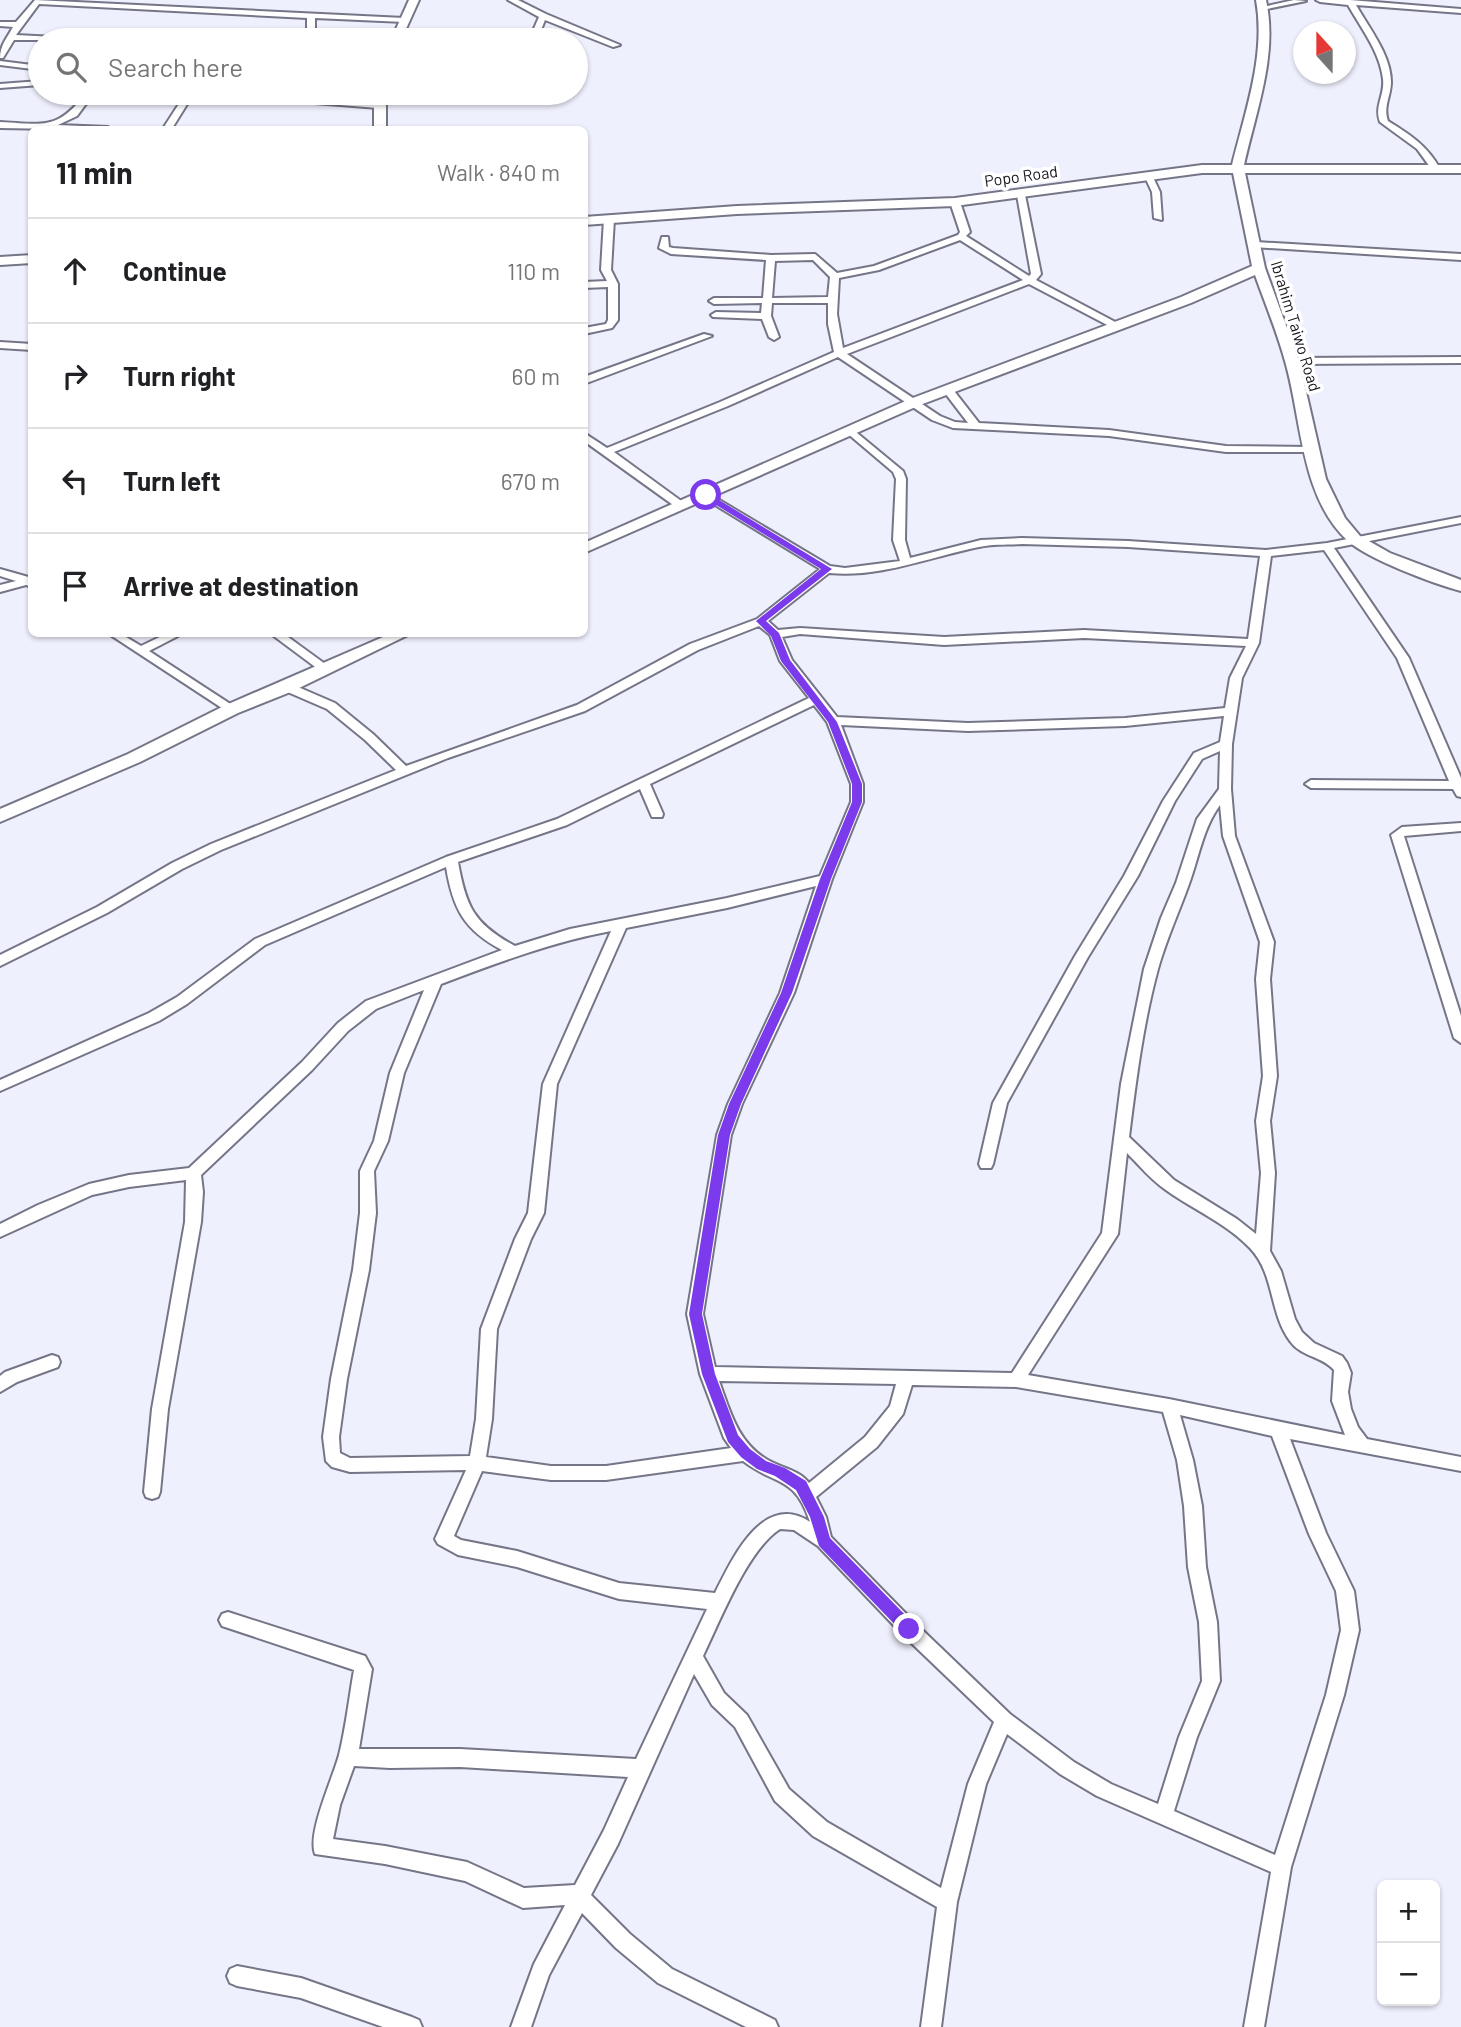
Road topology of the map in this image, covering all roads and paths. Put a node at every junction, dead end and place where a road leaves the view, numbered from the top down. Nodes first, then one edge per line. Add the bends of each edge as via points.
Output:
1 (261, 0) edge
2 (414, 0) edge
3 (512, 0) edge
4 (1292, 0) edge
5 (1319, 0) edge
6 (38, 1) edge
7 (1302, 1) edge
8 (1351, 3) junction
9 (1262, 4) edge
10 (1461, 11) edge
11 (257, 14) junction
12 (543, 16) junction
13 (311, 17) junction
14 (404, 20) junction
15 (0, 24) edge
16 (18, 25) junction
17 (311, 28) edge
18 (401, 28) edge
19 (538, 28) edge
20 (573, 28) edge
21 (588, 34) edge
22 (9, 37) junction
23 (28, 38) edge
24 (616, 45) dead end
25 (0, 56) edge
26 (0, 64) edge
27 (28, 67) edge
28 (28, 84) edge
29 (0, 86) edge
30 (81, 105) edge
31 (182, 105) edge
32 (379, 105) edge
33 (0, 125) edge
34 (49, 126) joint
35 (169, 126) edge
36 (380, 126) edge
37 (1238, 167) junction
38 (1436, 169) junction
39 (1461, 169) edge
40 (1148, 175) junction
41 (1021, 195) junction
42 (955, 202) junction
43 (1159, 218) dead end
44 (609, 219) junction
45 (588, 220) edge
46 (961, 236) junction
47 (665, 239) dead end
48 (1256, 245) junction
49 (1461, 257) edge
50 (771, 258) junction
51 (28, 259) edge
52 (0, 261) edge
53 (1259, 268) junction
54 (835, 276) junction
55 (1030, 281) junction
56 (613, 284) junction
57 (588, 285) edge
58 (831, 300) junction
59 (714, 301) dead end
60 (767, 303) junction
61 (716, 315) dead end
62 (766, 316) junction
63 (1116, 326) junction
64 (588, 330) edge
65 (707, 336) dead end
66 (774, 337) dead end
67 (0, 345) edge
68 (28, 347) edge
69 (839, 353) junction
70 (1461, 360) edge
71 (1292, 362) junction
72 (588, 380) edge
73 (947, 389) junction
74 (915, 402) junction
75 (975, 425) junction
76 (850, 431) junction
77 (588, 439) edge
78 (1311, 450) junction
79 (605, 452) junction
80 (706, 495) junction
81 (680, 505) junction
82 (1461, 520) edge
83 (1356, 538) junction
84 (588, 547) edge
85 (1327, 547) junction
86 (1266, 553) junction
87 (906, 563) junction
88 (827, 569) junction
89 (0, 572) edge
90 (28, 581) edge
91 (28, 582) edge
92 (1461, 586) edge
93 (0, 589) edge
94 (761, 621) junction
95 (775, 635) junction
96 (119, 637) edge
97 (168, 637) edge
98 (281, 637) edge
99 (395, 637) edge
100 (1254, 643) junction
101 (141, 650) junction
102 (326, 669) junction
103 (288, 687) junction
104 (814, 700) junction
105 (232, 709) junction
106 (1232, 711) junction
107 (832, 722) junction
108 (1226, 744) junction
109 (404, 771) junction
110 (643, 783) junction
111 (1311, 784) dead end
112 (1460, 787) edge
113 (1225, 789) junction
114 (657, 814) dead end
115 (0, 816) edge
116 (1461, 827) edge
117 (451, 860) junction
118 (825, 879) junction
119 (621, 923) junction
120 (514, 951) junction
121 (0, 961) edge
122 (436, 979) junction
123 (1461, 1038) edge
124 (0, 1086) edge
125 (1121, 1139) junction
126 (986, 1164) dead end
127 (193, 1173) junction
128 (0, 1231) edge
129 (1262, 1253) junction
130 (52, 1362) dead end
131 (708, 1374) junction
132 (906, 1379) junction
133 (1016, 1380) junction
134 (0, 1385) edge
135 (1169, 1406) junction
136 (1278, 1430) junction
137 (1361, 1444) junction
138 (746, 1453) junction
139 (477, 1463) junction
140 (1461, 1464) edge
141 (152, 1492) dead end
142 (806, 1495) junction
143 (824, 1541) junction
144 (720, 1602) junction
145 (229, 1620) dead end
146 (693, 1656) junction
147 (1004, 1720) junction
148 (348, 1756) junction
149 (641, 1769) junction
150 (1164, 1814) junction
151 (1281, 1867) junction
152 (579, 1895) junction
153 (947, 1902) junction
154 (237, 1976) dead end
155 (412, 2027) edge
156 (521, 2027) edge
157 (768, 2027) edge
158 (931, 2027) edge
159 (1254, 2027) edge

1 - 11 street
2 - 14 main road
3 - 12 street
4 - 7 street
5 - 7 street
5 - 8 street
6 - 11 street
6 - 16 street
7 - 9 street
8 - 10 street
8 - 38 street via 1383,61 1387,83 1381,98 1384,122 1420,145
9 - 37 main road, Ibrahim Taiwo Road via 1265,48
11 - 13 street
12 - 19 street
12 - 20 street
13 - 14 street
13 - 17 street
14 - 18 main road
15 - 16 street
16 - 22 street
21 - 24 street
22 - 23 street
22 - 25 street
26 - 27 street
28 - 29 street
30 - 34 street via 74,114
31 - 35 street
32 - 36 main road
33 - 34 street
37 - 38 main road, Popo Road
37 - 40 main road, Popo Road
37 - 48 main road, Ibrahim Taiwo Road
38 - 39 main road, Popo Road
40 - 41 main road, Popo Road
40 - 43 street via 1156,192
41 - 42 main road, Popo Road
41 - 55 street via 1036,274
42 - 44 main road, Popo Road
42 - 46 street via 965,232
44 - 45 main road, Popo Road
44 - 56 street via 606,270
46 - 54 street via 876,268
46 - 55 street
47 - 50 street via 664,248 671,251
48 - 49 street
48 - 53 main road, Ibrahim Taiwo Road
50 - 54 street via 815,257
50 - 60 street
51 - 52 main road
53 - 63 main road
53 - 71 main road, Ibrahim Taiwo Road
54 - 58 street
55 - 63 street
55 - 69 street
56 - 57 street
56 - 64 street via 613,320 609,327
58 - 60 street
58 - 69 street
59 - 60 street
60 - 62 street
61 - 62 street
62 - 66 street
63 - 73 main road
65 - 72 street
67 - 68 street
69 - 74 street
69 - 79 street
70 - 71 street
71 - 78 main road, Ibrahim Taiwo Road
73 - 74 main road
73 - 75 street
74 - 75 street via 944,423
74 - 76 main road
75 - 78 street via 1109,433 1226,449
76 - 80 main road
76 - 87 street via 898,471 899,540
77 - 79 street
78 - 83 main road, Ibrahim Taiwo Road via 1331,507
79 - 81 street
80 - 81 main road
80 - 88 street
81 - 84 main road
82 - 83 street
83 - 85 street
83 - 92 main road, Ibrahim Taiwo Road via 1385,556
85 - 86 street
85 - 112 street via 1403,658
86 - 87 street via 1022,541 981,543
86 - 100 street
87 - 88 street via 869,570
88 - 94 street
89 - 90 street
91 - 93 street
94 - 95 street
94 - 109 street via 694,647 581,708
95 - 100 street via 800,631 944,641 1084,634
95 - 104 street via 786,661
96 - 101 street
97 - 101 street
98 - 102 street
99 - 102 main road
100 - 106 street via 1236,678
101 - 105 street
102 - 103 main road
103 - 105 main road
103 - 109 street via 331,706
104 - 107 street
104 - 110 street
105 - 115 main road
106 - 107 street via 1125,722 968,727
106 - 108 street
107 - 118 street via 857,784 857,802
108 - 113 street
108 - 126 street via 1198,756 1169,801 1000,1103
109 - 121 street via 216,847
110 - 114 street
110 - 117 street via 562,822
111 - 112 street
113 - 125 street via 1203,819 1152,969
113 - 129 street via 1229,836 1267,942 1263,979 1270,1076 1263,1121 1268,1173
116 - 123 street via 1397,835
117 - 120 street via 458,902 469,920
117 - 124 street via 260,942 156,1016
118 - 119 street
118 - 131 street via 787,993 724,1135 695,1314
119 - 120 street
119 - 139 street via 550,1084 536,1213 489,1329
120 - 122 street
122 - 127 street via 371,1005 343,1027
122 - 139 street via 397,1073 381,1141 367,1171 368,1213 339,1378 332,1457 350,1465
125 - 129 street via 1156,1174 1225,1218
125 - 133 street via 1110,1234
127 - 128 street via 89,1190
127 - 141 street via 193,1222 160,1409
129 - 137 street via 1297,1338 1308,1350 1339,1364 1343,1412
130 - 134 street
131 - 132 street
131 - 138 street via 732,1438
132 - 133 street
132 - 142 street via 897,1409 871,1441
133 - 135 street
135 - 136 street
135 - 150 street via 1193,1506 1212,1681 1188,1737
136 - 137 street
136 - 151 street via 1345,1591 1350,1630 1335,1695
137 - 140 street
138 - 139 street via 606,1473 551,1473
138 - 142 street via 801,1485
139 - 144 street via 444,1539 458,1547 517,1559 619,1591
142 - 143 street
143 - 144 street via 797,1523 771,1525 754,1542
143 - 147 street
144 - 146 street
145 - 148 street via 359,1662 363,1669
146 - 149 street
146 - 153 street via 718,1699 741,1721 782,1795 820,1829
147 - 150 street via 1067,1769
147 - 153 street via 977,1784
148 - 149 street
148 - 152 street via 322,1847 467,1872 523,1898
149 - 152 street
150 - 151 street
151 - 159 street
152 - 156 street via 541,1970
152 - 157 street via 665,1976
153 - 158 street
154 - 155 street via 301,1988

